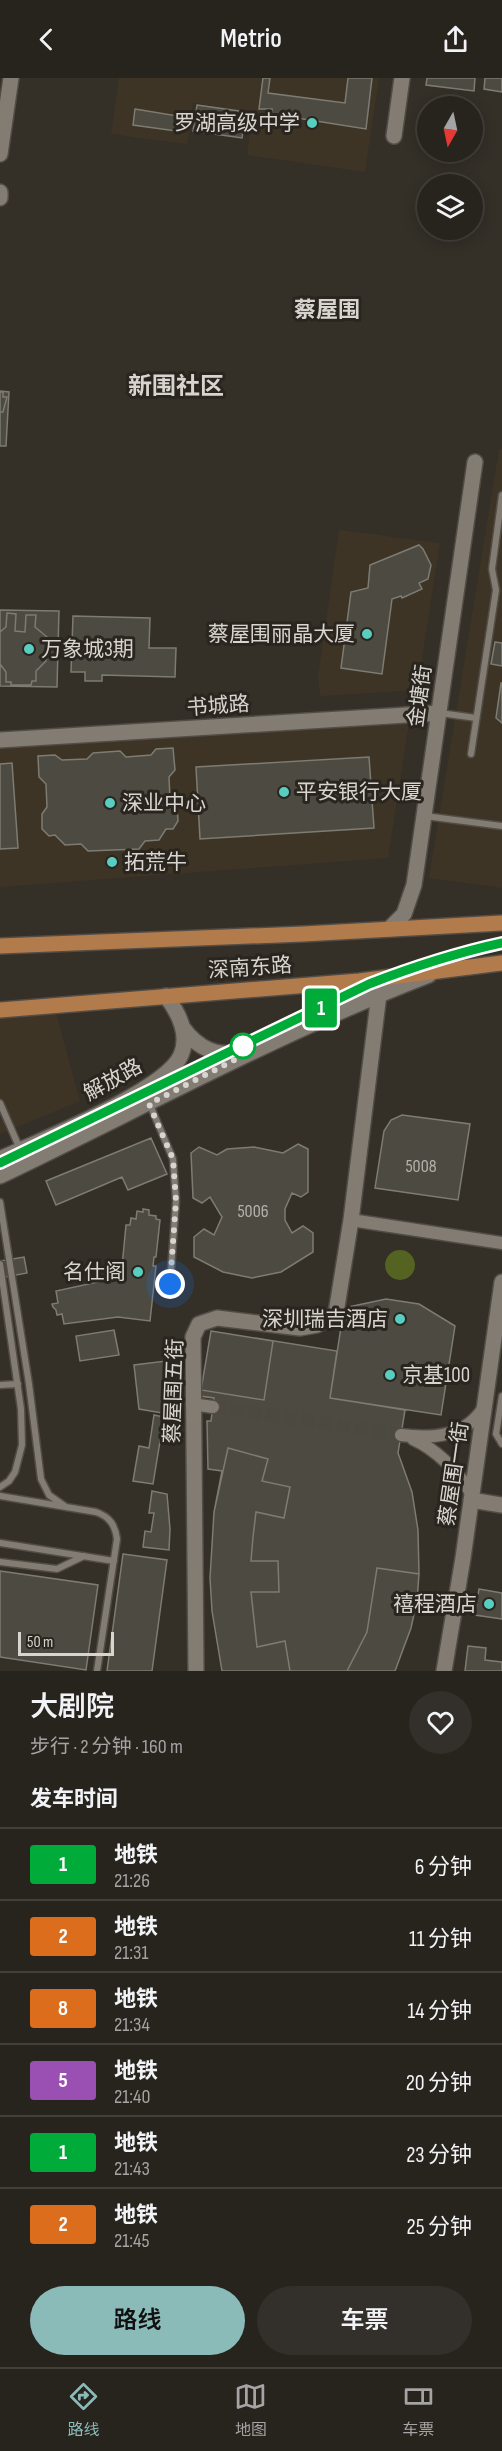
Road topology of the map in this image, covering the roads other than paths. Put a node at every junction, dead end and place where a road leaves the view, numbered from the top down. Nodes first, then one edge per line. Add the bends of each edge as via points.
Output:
1 (11, 78) edge
2 (402, 78) edge
3 (394, 136) dead end
4 (0, 154) edge
5 (474, 462) dead end
6 (502, 495) edge
7 (499, 588) edge
8 (439, 713) junction
9 (476, 718) junction
10 (0, 740) edge
11 (471, 754) dead end
12 (424, 816) junction
13 (502, 826) edge
14 (502, 923) edge
15 (389, 929) junction
16 (0, 946) edge
17 (501, 964) edge
18 (445, 969) junction
19 (379, 994) junction
20 (166, 996) junction
21 (0, 1010) edge
22 (183, 1028) junction
23 (248, 1053) junction
24 (0, 1103) edge
25 (149, 1104) junction
26 (20, 1150) junction
27 (0, 1159) edge
28 (0, 1176) edge
29 (0, 1202) edge
30 (351, 1220) junction
31 (502, 1243) edge
32 (0, 1264) edge
33 (502, 1282) edge
34 (170, 1284) dead end
35 (18, 1384) junction
36 (0, 1385) edge
37 (502, 1396) edge
38 (192, 1404) junction
39 (484, 1406) junction
40 (213, 1407) tunnel mouth
41 (502, 1444) edge
42 (0, 1487) edge
43 (0, 1496) edge
44 (471, 1497) junction
45 (502, 1505) edge
46 (66, 1507) junction
47 (0, 1544) edge
48 (84, 1556) junction
49 (114, 1561) junction
50 (0, 1562) edge
51 (97, 1671) edge
52 (196, 1671) edge
53 (444, 1671) edge

1 - 4 street
2 - 3 street
5 - 8 street, 金塘街
6 - 7 lane via 492,569
7 - 9 lane
8 - 9 lane
8 - 10 street, 书城路
8 - 12 street, 金塘街
9 - 11 lane
12 - 13 lane
12 - 15 street, 金塘街 via 412,895 404,914
14 - 15 main road, 深南东路
15 - 16 main road, 深南东路
17 - 18 main road, 深南东路
18 - 19 street, 解放路
18 - 20 main road, 深南东路 via 359,981
19 - 23 street, 解放路
19 - 30 street, 蔡屋围五街
20 - 21 main road, 深南东路
20 - 22 street
22 - 23 street via 207,1050 218,1054
22 - 26 street, 解放路 via 184,1047 168,1072 131,1098
23 - 25 street, 解放路
24 - 26 lane
25 - 28 street, 解放路
25 - 34 lane via 173,1159 176,1201
26 - 27 street, 解放路
29 - 46 lane via 41,1479 49,1495
30 - 31 street
30 - 38 street, 蔡屋围五街 via 336,1313 317,1325 300,1328 218,1318 199,1324 193,1337
32 - 35 lane
33 - 39 street, 蔡屋围一街
35 - 36 lane
35 - 42 lane via 22,1445 15,1472
37 - 41 lane via 496,1434
38 - 40 street
38 - 52 street, 蔡屋围五街
39 - 44 street, 蔡屋围一街
39 - 44 street via 474,1420 455,1432 431,1437 401,1435 437,1453 456,1471
43 - 46 lane
44 - 45 street
44 - 53 street, 蔡屋围一街
46 - 49 lane via 108,1518 117,1539
47 - 48 lane
48 - 49 lane
48 - 50 lane via 57,1569
49 - 51 lane

